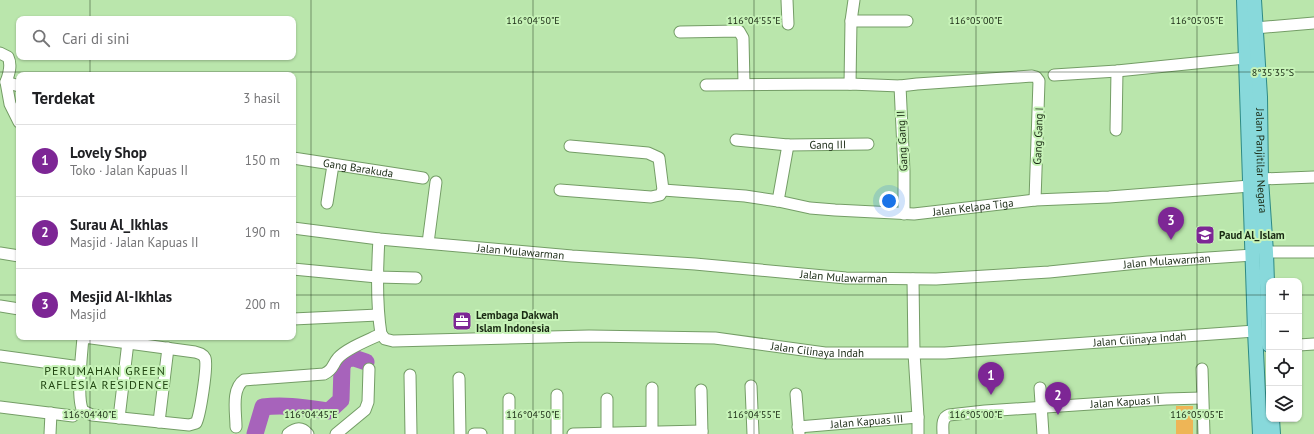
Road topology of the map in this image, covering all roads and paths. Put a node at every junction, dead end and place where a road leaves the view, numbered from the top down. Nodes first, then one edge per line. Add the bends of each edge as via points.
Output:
1 (787, 0) edge
2 (854, 0) edge
3 (1244, 0) edge
4 (1254, 0) edge
5 (851, 21) junction
6 (907, 21) dead end
7 (1314, 23) edge
8 (788, 24) dead end
9 (1255, 28) junction
10 (680, 32) dead end
11 (0, 53) edge
12 (1245, 58) junction
13 (1117, 71) junction
14 (1054, 75) dead end
15 (6, 82) junction
16 (744, 84) junction
17 (850, 84) junction
18 (16, 85) edge
19 (706, 85) dead end
20 (900, 86) junction
21 (16, 116) edge
22 (1116, 130) dead end
23 (736, 140) dead end
24 (868, 144) dead end
25 (788, 145) junction
26 (570, 146) dead end
27 (296, 159) edge
28 (333, 165) junction
29 (1314, 177) edge
30 (423, 178) dead end
31 (436, 182) dead end
32 (1256, 183) junction
33 (560, 190) dead end
34 (663, 190) junction
35 (1035, 200) junction
36 (778, 201) junction
37 (327, 203) dead end
38 (904, 214) junction
39 (296, 228) edge
40 (379, 239) junction
41 (432, 243) junction
42 (1314, 252) edge
43 (0, 253) edge
44 (1260, 254) junction
45 (16, 256) edge
46 (296, 269) edge
47 (377, 277) junction
48 (416, 278) dead end
49 (913, 278) junction
50 (0, 306) edge
51 (16, 309) edge
52 (378, 315) junction
53 (296, 319) edge
54 (1255, 331) junction
55 (381, 334) junction
56 (84, 340) edge
57 (110, 340) edge
58 (128, 342) junction
59 (1314, 344) edge
60 (1302, 345) edge
61 (1265, 346) edge
62 (168, 348) junction
63 (914, 353) junction
64 (0, 356) edge
65 (80, 367) junction
66 (369, 369) dead end
67 (1202, 369) dead end
68 (410, 375) dead end
69 (459, 378) dead end
70 (751, 386) dead end
71 (652, 388) dead end
72 (1040, 388) dead end
73 (701, 390) dead end
74 (796, 394) dead end
75 (557, 395) dead end
76 (1202, 398) junction
77 (509, 399) dead end
78 (607, 399) dead end
79 (0, 407) edge
80 (1042, 408) junction
81 (51, 413) junction
82 (73, 416) dead end
83 (918, 417) junction
84 (119, 418) junction
85 (159, 422) junction
86 (1272, 422) edge
87 (236, 426) dead end
88 (798, 430) edge
89 (607, 433) junction
90 (652, 433) junction
91 (702, 433) edge
92 (50, 434) edge
93 (288, 434) edge
94 (308, 434) edge
95 (336, 434) edge
96 (411, 434) edge
97 (460, 434) edge
98 (474, 434) edge
99 (482, 434) edge
100 (509, 434) edge
101 (557, 434) edge
102 (573, 434) edge
103 (753, 434) edge
104 (918, 434) edge
105 (943, 434) edge
106 (1043, 434) edge
107 (1204, 434) edge
108 (1260, 434) edge
109 (1273, 434) edge

1 - 8 street
2 - 5 street
3 - 12 main road
4 - 9 main road, Jalan Panjitilar Negara
5 - 6 street
5 - 17 street
7 - 9 street
9 - 32 main road, Jalan Panjitilar Negara via 1260,98
10 - 16 street via 739,31 743,38
11 - 15 street via 10,60
12 - 13 street
12 - 32 main road
13 - 14 street
13 - 22 street
15 - 18 street
15 - 21 street via 10,104
16 - 17 street
16 - 19 street
17 - 20 street
20 - 35 street, Gang Gang I via 1036,77 1039,82
20 - 38 street, Gang Gang II
23 - 25 street, Gang III
24 - 25 street, Gang III
25 - 36 street
26 - 34 street via 657,156 660,160
27 - 28 street, Gang Barakuda
28 - 30 street, Gang Barakuda
28 - 37 street
29 - 32 street, Jalan Kelapa Tiga
31 - 41 street
32 - 35 street, Jalan Kelapa Tiga via 1109,197
32 - 44 main road, Jalan Panjitilar Negara
33 - 34 street via 651,197 660,195
34 - 36 street, Jalan Kelapa Tiga
35 - 38 street, Jalan Kelapa Tiga
36 - 38 street, Jalan Kelapa Tiga via 823,209
39 - 40 street, Jalan Mulawarman
40 - 41 street, Jalan Mulawarman
40 - 47 street
41 - 49 street, Jalan Mulawarman via 832,277
42 - 44 street, Jalan Mulawarman
43 - 45 street
44 - 49 street, Jalan Mulawarman via 1049,272 936,279
44 - 54 main road
44 - 61 main road, Jalan Panjitilar Negara
46 - 47 street
47 - 48 street
47 - 52 street
49 - 63 street
50 - 51 street
52 - 53 street
52 - 55 street
54 - 61 main road
54 - 63 street, Jalan Cilinaya Indah
55 - 63 street, Jalan Cilinaya Indah via 385,339 393,341 589,336 715,338 825,354
55 - 87 street via 343,354 331,371 324,374 244,380 236,389
56 - 65 street
57 - 58 street
58 - 62 street
58 - 84 street
59 - 60 street
61 - 108 main road
62 - 85 street
62 - 85 street via 200,353 206,360 206,367 197,421 189,425
63 - 83 street
64 - 65 street
65 - 84 street via 82,412
66 - 95 street via 368,402 365,410
67 - 76 street
68 - 96 street
69 - 97 street
70 - 103 street
71 - 90 street
72 - 80 street
73 - 91 street
74 - 88 street
75 - 101 street
76 - 80 street, Jalan Kapuas II
76 - 107 street
77 - 100 street
78 - 89 street
79 - 81 street
80 - 105 street, Jalan Kapuas II via 949,415 943,420
80 - 106 street
81 - 82 street
81 - 92 street
83 - 88 street, Jalan Kapuas III
83 - 104 street, Jalan Kapuas III
84 - 85 street
86 - 109 main road
89 - 90 street
89 - 102 street
90 - 91 street
93 - 94 street via 297,428
98 - 99 street

